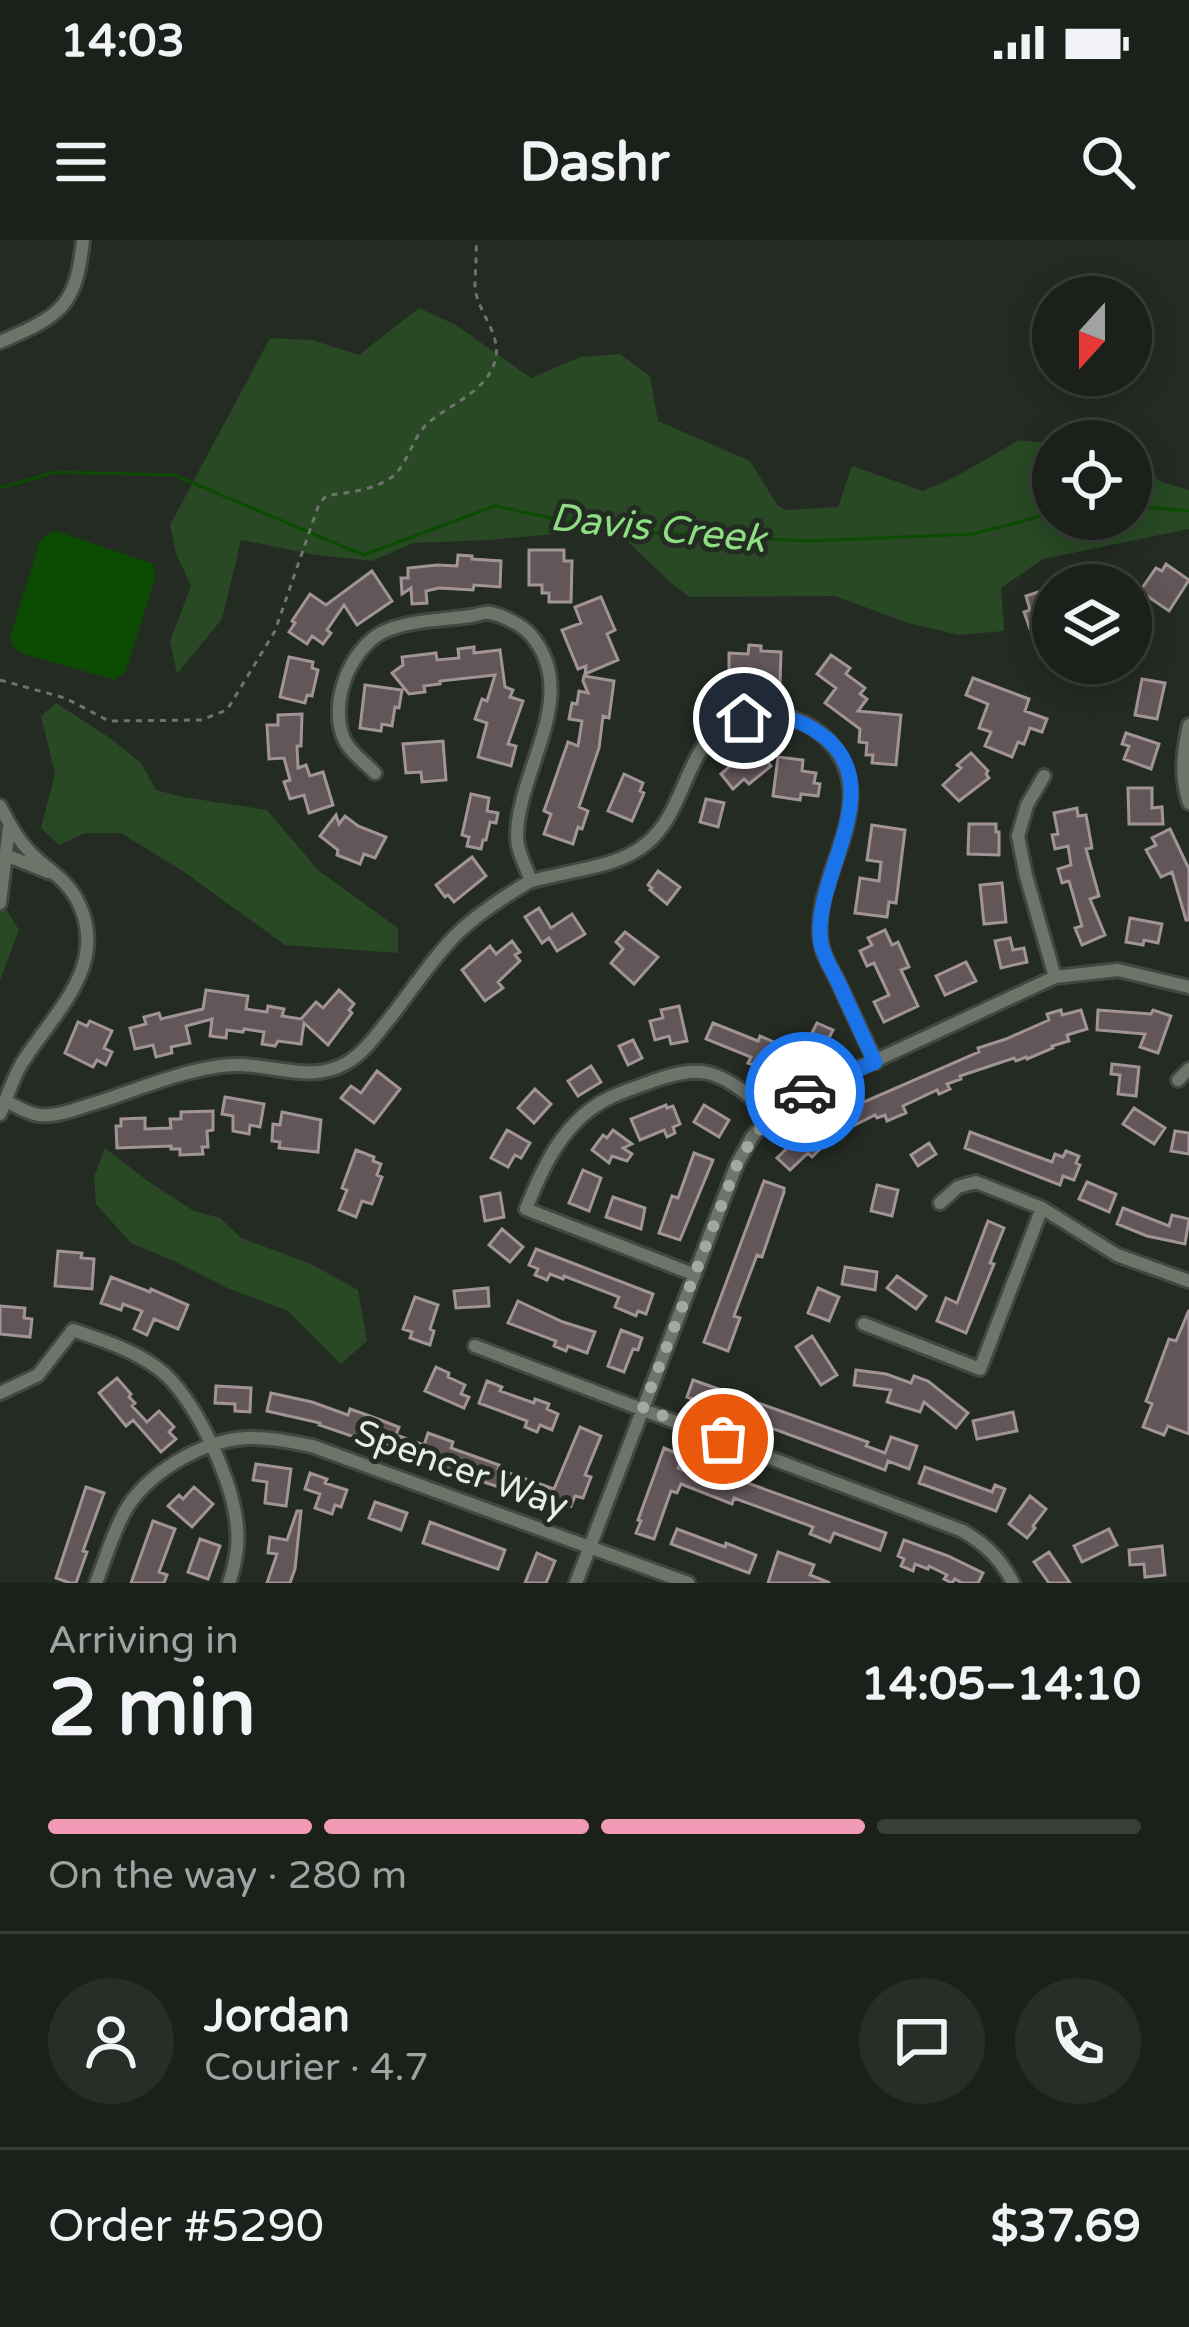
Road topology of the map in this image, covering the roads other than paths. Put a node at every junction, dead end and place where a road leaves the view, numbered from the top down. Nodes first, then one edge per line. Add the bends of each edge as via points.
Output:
1 (82, 240) edge
2 (0, 342) edge
3 (1189, 725) edge
4 (374, 773) dead end
5 (1044, 776) dead end
6 (1189, 803) edge
7 (0, 806) edge
8 (10, 825) junction
9 (6, 855) junction
10 (55, 874) junction
11 (531, 880) junction
12 (0, 903) edge
13 (1055, 977) junction
14 (1189, 987) edge
15 (875, 1062) junction
16 (1189, 1069) edge
17 (1178, 1080) dead end
18 (3, 1108) edge
19 (771, 1115) junction
20 (940, 1203) dead end
21 (1042, 1208) junction
22 (693, 1274) junction
23 (1189, 1281) edge
24 (864, 1324) dead end
25 (476, 1346) dead end
26 (0, 1394) edge
27 (643, 1408) junction
28 (211, 1446) junction
29 (590, 1546) junction
30 (97, 1583) edge
31 (229, 1583) edge
32 (576, 1583) edge
33 (688, 1583) edge
34 (1013, 1583) edge

1 - 2 street via 71,293 57,314
3 - 6 street
4 - 11 street via 344,742 338,709 361,650 382,633 490,613 524,627 544,651 553,681 516,842
5 - 13 street via 1018,836
7 - 8 street
8 - 9 street
8 - 10 street
9 - 10 street
9 - 12 street
10 - 18 street via 73,893 88,950
11 - 15 street via 641,848 658,834 697,754 723,727 765,715 809,726 830,741 851,781 820,919 822,948
11 - 18 street via 460,931 369,1044 328,1072 208,1067 70,1111
13 - 14 street via 1118,970
13 - 15 street
15 - 19 street
16 - 17 street
19 - 22 street via 737,1165
19 - 22 street via 714,1074 668,1076 606,1099 576,1120 544,1164 526,1210
20 - 21 street via 976,1182
21 - 23 street via 1117,1255
21 - 24 street via 980,1369
22 - 27 street
25 - 27 street
26 - 28 street via 38,1375 73,1330 164,1373
27 - 29 street
27 - 34 street via 963,1531 987,1546
28 - 29 street, Spencer Way via 243,1438 312,1446
28 - 30 street via 137,1492
28 - 31 street via 238,1529
29 - 32 street
29 - 33 street, Spencer Way

